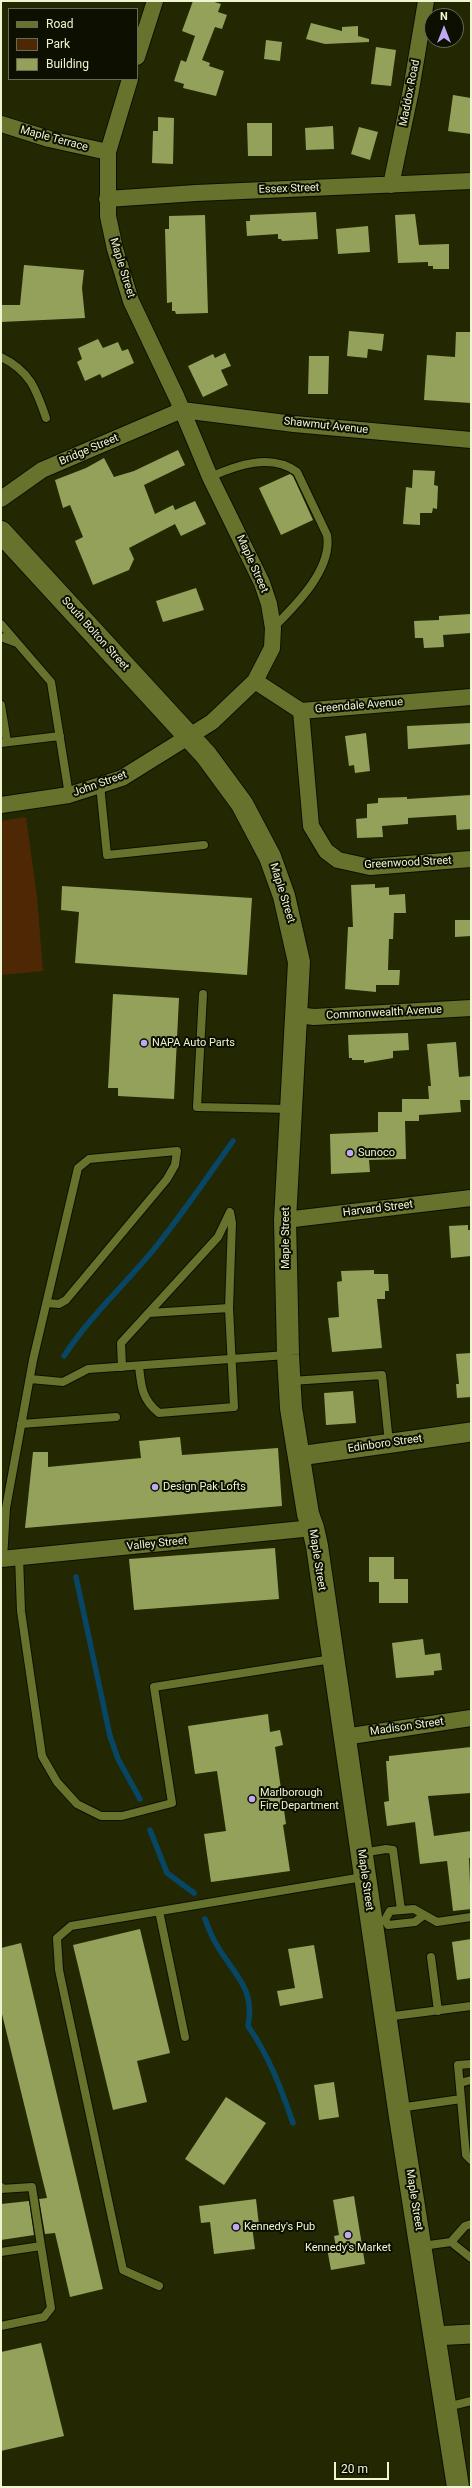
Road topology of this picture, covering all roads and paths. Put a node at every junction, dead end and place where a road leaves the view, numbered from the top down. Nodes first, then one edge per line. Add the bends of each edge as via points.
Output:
1 (155, 1) edge
2 (426, 1) edge
3 (138, 54) edge
4 (130, 80) edge
5 (1, 124) edge
6 (108, 152) junction
7 (471, 181) edge
8 (391, 184) junction
9 (107, 199) junction
10 (1, 357) edge
11 (182, 410) junction
12 (46, 418) dead end
13 (471, 440) edge
14 (210, 477) junction
15 (1, 499) edge
16 (1, 532) edge
17 (1, 624) edge
18 (273, 628) junction
19 (1, 637) edge
20 (17, 643) junction
21 (256, 681) junction
22 (471, 697) edge
23 (1, 706) edge
24 (301, 711) junction
25 (60, 736) junction
26 (189, 737) junction
27 (4, 743) edge
28 (100, 785) junction
29 (69, 795) junction
30 (1, 805) edge
31 (204, 845) dead end
32 (471, 859) edge
33 (203, 994) dead end
34 (471, 1008) edge
35 (297, 1015) junction
36 (290, 1110) junction
37 (471, 1198) edge
38 (285, 1220) junction
39 (47, 1303) junction
40 (229, 1308) junction
41 (149, 1313) junction
42 (288, 1355) junction
43 (230, 1360) junction
44 (139, 1366) junction
45 (122, 1367) junction
46 (30, 1379) junction
47 (290, 1381) junction
48 (116, 1417) dead end
49 (21, 1424) junction
50 (471, 1432) edge
51 (389, 1443) junction
52 (299, 1456) junction
53 (313, 1528) junction
54 (20, 1557) junction
55 (2, 1559) edge
56 (332, 1659) junction
57 (471, 1718) edge
58 (344, 1738) junction
59 (361, 1853) junction
60 (365, 1877) junction
61 (401, 1910) junction
62 (158, 1911) junction
63 (424, 1915) junction
64 (471, 1917) edge
65 (378, 1921) junction
66 (431, 1957) dead end
67 (471, 2006) edge
68 (438, 2010) junction
69 (386, 2017) junction
70 (185, 2037) dead end
71 (471, 2064) edge
72 (471, 2080) edge
73 (460, 2083) junction
74 (461, 2099) junction
75 (399, 2108) junction
76 (471, 2160) edge
77 (1, 2187) edge
78 (471, 2224) edge
79 (452, 2242) junction
80 (41, 2246) junction
81 (421, 2246) junction
82 (1, 2252) edge
83 (471, 2258) edge
84 (160, 2286) dead end
85 (1, 2326) edge
86 (471, 2334) edge
87 (434, 2336) junction
88 (471, 2401) edge
89 (446, 2407) junction
90 (458, 2487) edge

1 - 3 street
2 - 8 street, Maddox Road
4 - 6 street, Maple Street
5 - 6 street, Maple Terrace via 49,139
6 - 9 street, Maple Street
7 - 8 street, Essex Street
8 - 9 street, Essex Street via 196,192
9 - 11 street, Maple Street via 115,249 131,301
10 - 12 lane via 24,371 36,390
11 - 13 street, Shawmut Avenue via 294,424
11 - 14 street, Maple Street
11 - 15 street, Bridge Street via 42,470
14 - 18 street, Maple Street via 262,583
14 - 18 lane via 245,463 288,466 297,472 327,536 329,545 324,562 312,583
16 - 26 main road, South Bolton Street
17 - 20 lane
18 - 21 street, Maple Street via 272,648
19 - 20 lane
20 - 25 lane via 51,682
21 - 24 street, Greendale Avenue
21 - 26 street, Maple Street via 212,722
22 - 24 street, Greendale Avenue
23 - 27 lane
24 - 32 street, Greenwood Street via 311,826 326,851 338,860 370,867
25 - 27 lane
25 - 29 lane
26 - 28 street, John Street via 122,778
26 - 35 main road, Maple Street via 242,804 270,857 290,913 299,962
28 - 29 street, John Street
28 - 31 lane via 107,855
29 - 30 street, John Street
33 - 36 lane via 196,1107
34 - 35 street, Commonwealth Avenue
35 - 36 main road, Maple Street
36 - 38 main road, Maple Street
37 - 38 street, Harvard Street
38 - 42 main road, Maple Street
39 - 39 lane via 78,1168 89,1159 177,1151 175,1165 167,1179 66,1300 59,1304
39 - 46 lane
40 - 41 lane
40 - 41 lane via 232,1223 230,1212 218,1236
40 - 43 lane
41 - 45 lane via 121,1343
42 - 43 lane
42 - 47 main road, Maple Street
43 - 44 lane
43 - 44 lane via 234,1407 159,1413 149,1406 143,1395
44 - 45 lane
45 - 46 lane via 88,1369 63,1382
46 - 49 lane
47 - 51 lane via 382,1375
47 - 52 main road, Maple Street
48 - 49 lane
49 - 55 lane via 6,1508
50 - 51 street, Edinboro Street
51 - 52 street, Edinboro Street
52 - 53 main road, Maple Street via 308,1514
53 - 54 street, Valley Street
53 - 56 main road, Maple Street
54 - 55 street, Valley Street
54 - 56 lane via 21,1611 42,1756 57,1782 77,1804 100,1816 122,1816 172,1803 154,1688
56 - 58 main road, Maple Street
57 - 58 street, Madison Street
58 - 59 main road, Maple Street
59 - 60 main road, Maple Street
59 - 61 lane via 393,1850
60 - 62 lane
60 - 65 main road, Maple Street
61 - 63 lane via 414,1909
61 - 65 lane via 390,1911
62 - 70 lane
62 - 84 lane via 71,1926 58,1938 59,1970 123,2270
63 - 64 lane via 437,1922
63 - 65 lane via 415,1922 388,1925
65 - 69 main road, Maple Street
66 - 68 lane
67 - 68 lane
68 - 69 lane
69 - 75 main road, Maple Street
71 - 73 lane via 458,2065
72 - 73 lane
73 - 74 lane
74 - 75 lane
74 - 76 lane via 466,2155
75 - 81 main road, Maple Street
77 - 80 lane via 32,2187
78 - 79 lane via 465,2226
79 - 81 lane
79 - 83 lane
80 - 82 lane
80 - 85 lane via 51,2308 44,2317
81 - 87 main road, Maple Street
86 - 87 street
87 - 89 main road, Maple Street
88 - 89 lane
89 - 90 main road, Maple Street

